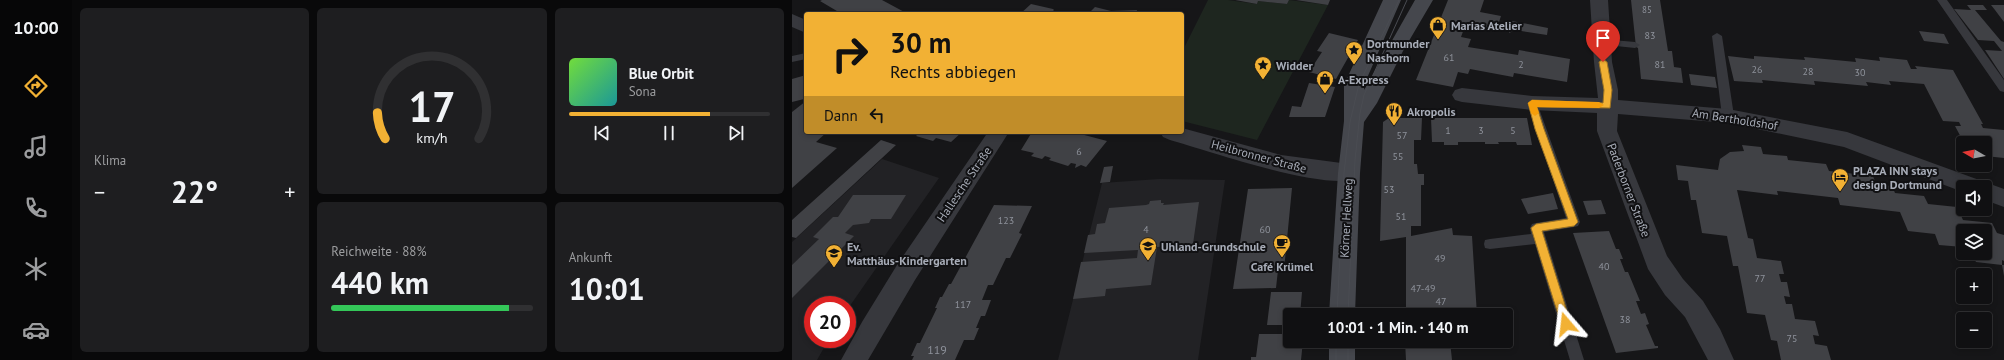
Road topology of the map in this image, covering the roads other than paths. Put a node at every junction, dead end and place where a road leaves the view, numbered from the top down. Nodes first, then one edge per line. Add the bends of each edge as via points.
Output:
1 (1392, 0) edge
2 (1424, 0) edge
3 (1599, 0) edge
4 (1942, 0) edge
5 (792, 20) edge
6 (804, 26) edge
7 (1717, 36) dead end
8 (1601, 42) junction
9 (1636, 45) dead end
10 (804, 56) edge
11 (792, 59) edge
12 (2004, 88) edge
13 (1462, 96) dead end
14 (1532, 103) junction
15 (1607, 106) junction
16 (1728, 116) junction
17 (1354, 121) junction
18 (998, 134) edge
19 (1177, 134) edge
20 (1349, 173) junction
21 (1956, 180) edge
22 (1992, 194) edge
23 (2004, 198) edge
24 (1540, 238) junction
25 (1490, 244) dead end
26 (1342, 308) edge
27 (1342, 348) edge
28 (854, 360) edge
29 (1342, 360) edge
30 (1577, 360) edge
31 (1721, 360) edge

1 - 17 main road, Körner Hellweg via 1354,85
2 - 17 main road via 1367,103
3 - 8 street, Paderborner Straße
4 - 12 lane
5 - 6 street
7 - 16 lane
8 - 9 lane
8 - 15 street, Paderborner Straße via 1608,90
10 - 11 lane
13 - 14 street, Am Bertholdshof
14 - 15 street, Am Bertholdshof
14 - 24 lane via 1574,222 1536,228
15 - 16 street, Am Bertholdshof
15 - 31 street, Paderborner Straße via 1607,130 1658,262 1674,287 1694,308
16 - 21 street, Am Bertholdshof via 1847,140
17 - 20 main road, Körner Hellweg
18 - 28 street, Hallesche Straße via 920,250
19 - 20 street, Heilbronner Straße via 1279,163 1319,172
20 - 26 main road, Körner Hellweg
22 - 23 street
24 - 25 lane
24 - 30 lane
27 - 29 main road

